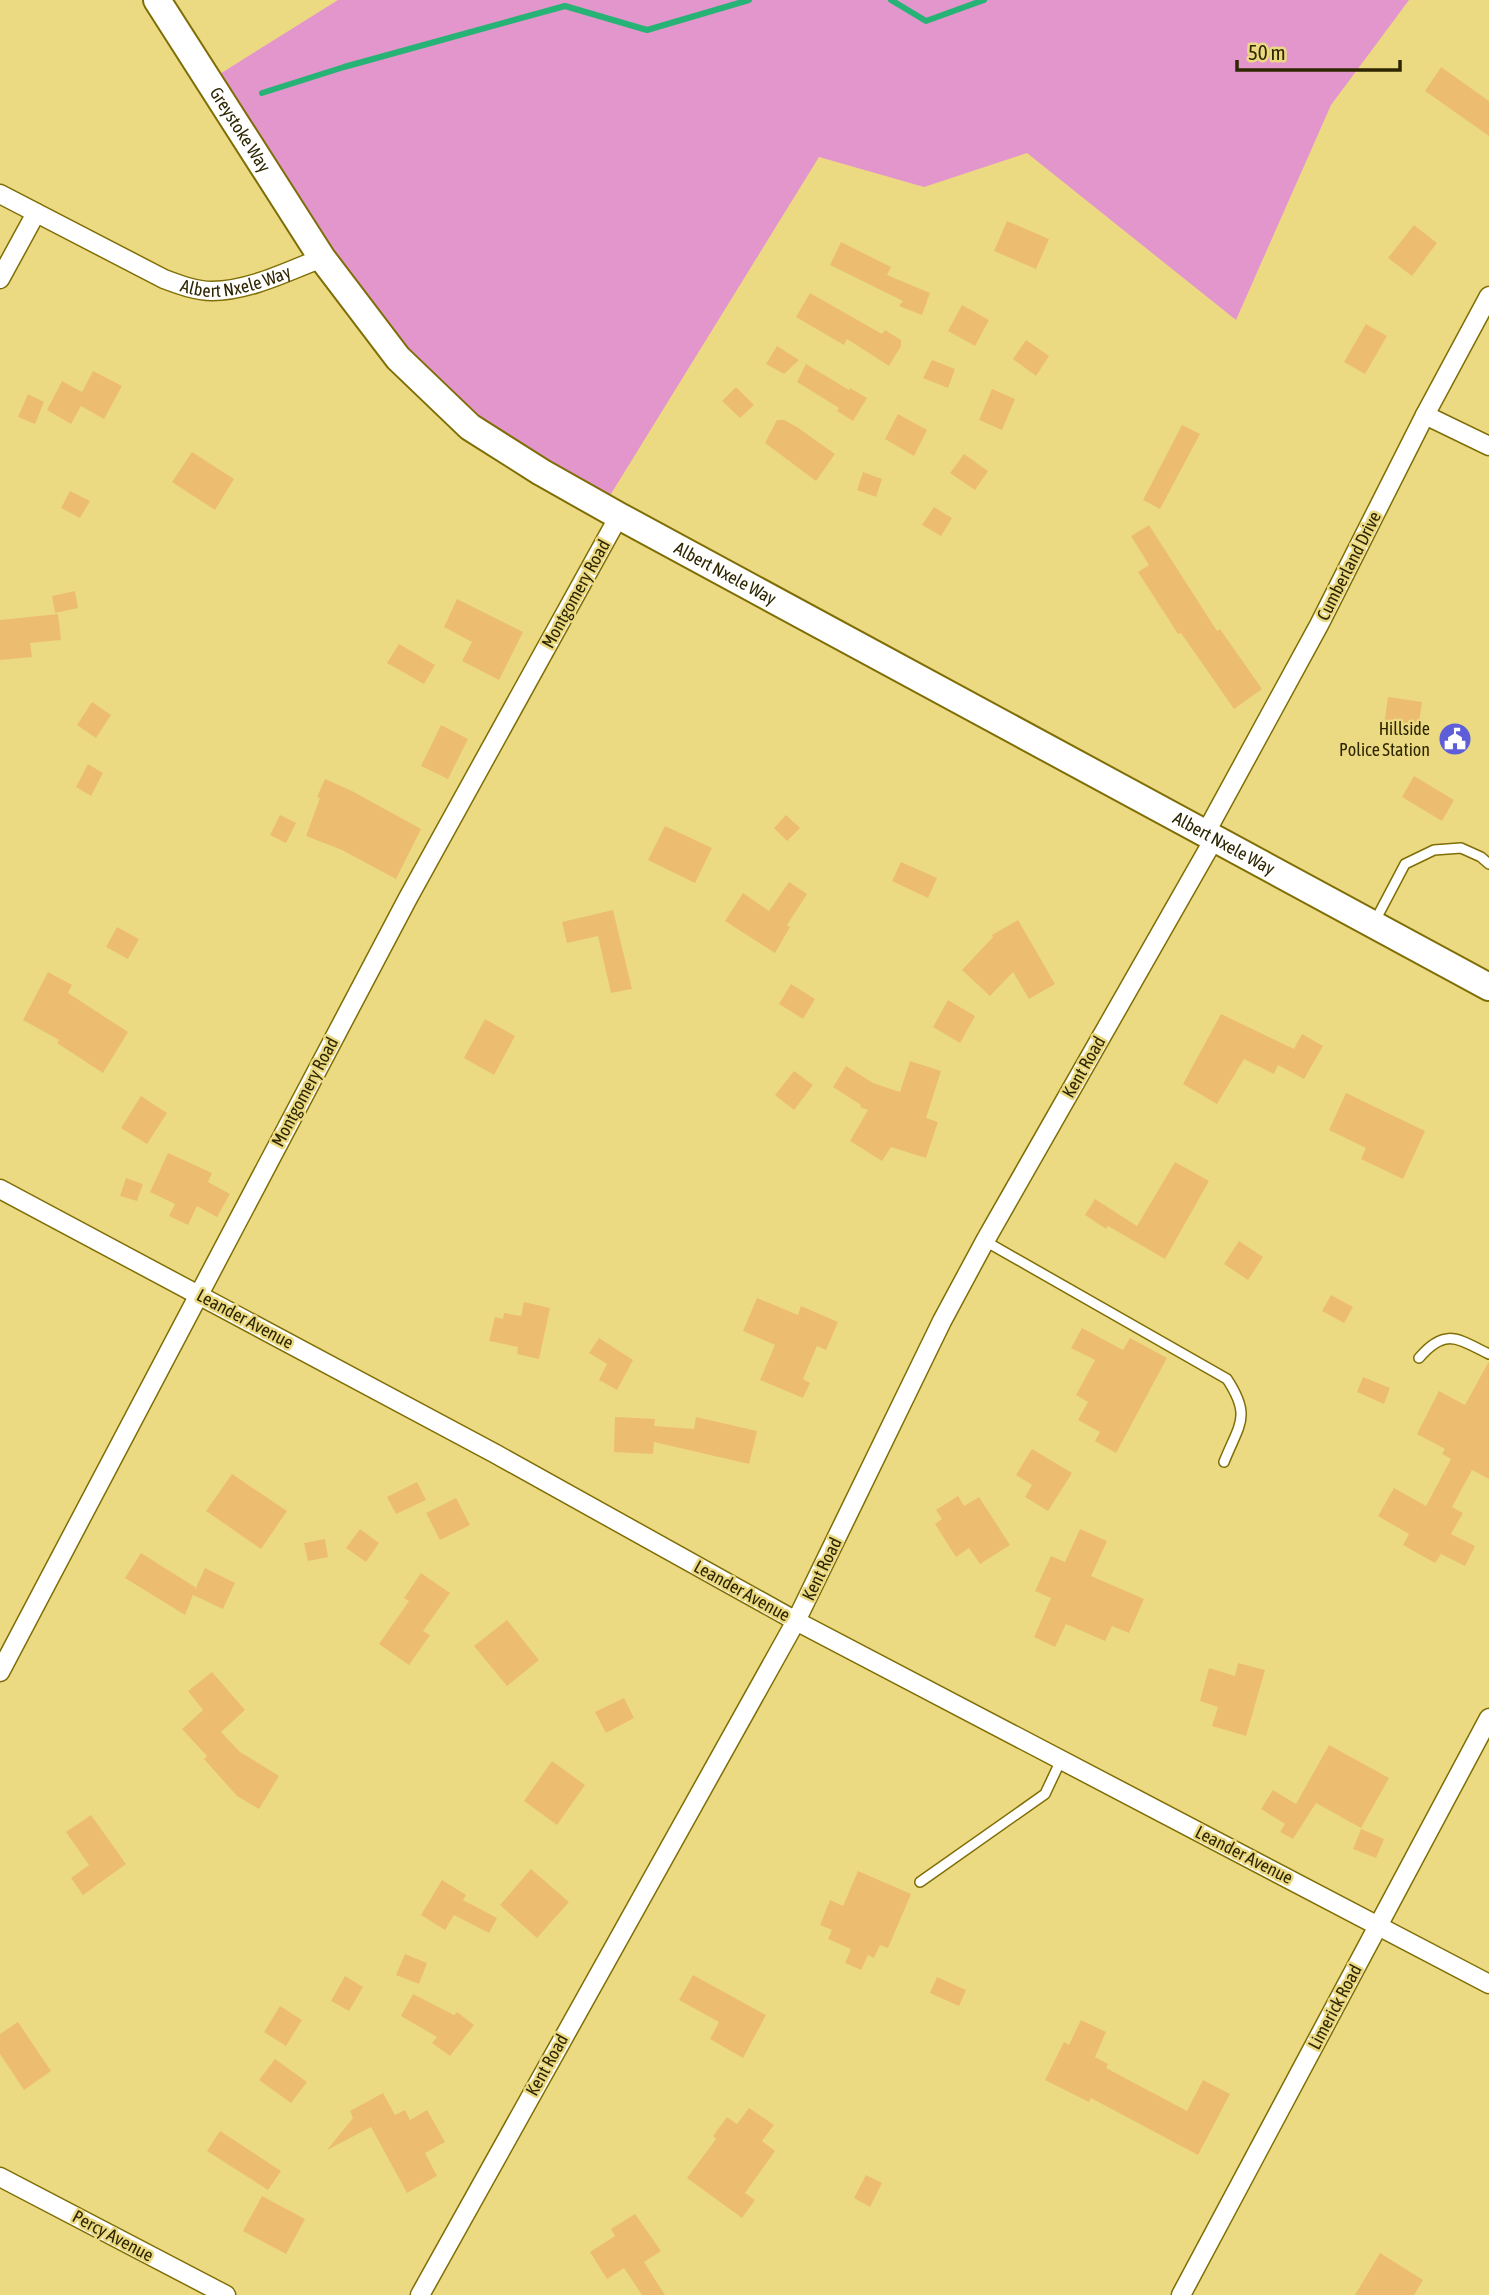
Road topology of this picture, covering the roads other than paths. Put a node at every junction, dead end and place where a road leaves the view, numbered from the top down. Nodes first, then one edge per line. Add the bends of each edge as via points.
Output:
1 (157, 0) edge
2 (0, 194) edge
3 (36, 214) junction
4 (322, 258) junction
5 (0, 279) edge
6 (1489, 296) edge
7 (1424, 415) junction
8 (1489, 446) edge
9 (619, 516) junction
10 (1210, 837) junction
11 (1489, 864) edge
12 (1373, 924) junction
13 (1488, 983) edge
14 (0, 1189) edge
15 (985, 1241) junction
16 (198, 1294) junction
17 (1489, 1354) edge
18 (1419, 1358) dead end
19 (1224, 1462) dead end
20 (796, 1621) junction
21 (0, 1672) edge
22 (1489, 1718) edge
23 (1060, 1760) junction
24 (920, 1882) dead end
25 (1379, 1925) junction
26 (1489, 1984) edge
27 (0, 2177) edge
28 (226, 2295) edge
29 (420, 2295) edge
30 (1181, 2295) edge

1 - 4 main road, Greystoke Way
2 - 3 street, Albert Nxele Way
3 - 4 street, Albert Nxele Way via 192,289 231,289
3 - 5 street
4 - 9 main road, Albert Nxele Way via 398,358 470,427
6 - 7 street, Cumberland Drive
7 - 8 street
7 - 10 street, Cumberland Drive
9 - 10 main road, Albert Nxele Way
9 - 16 street, Montgomery Road via 408,898
10 - 12 main road, Albert Nxele Way
10 - 15 street, Kent Road
11 - 12 lane via 1461,848 1434,850 1405,864
12 - 13 main road, Albert Nxele Way
14 - 16 street, Leander Avenue
15 - 19 lane via 1227,1379 1243,1413
15 - 20 street, Kent Road
16 - 20 street, Leander Avenue
16 - 21 street, Montgomery Road
17 - 18 lane via 1458,1340 1443,1339 1431,1344
20 - 23 street, Leander Avenue
20 - 29 street, Kent Road
22 - 25 street, Limerick Road
23 - 24 lane via 1045,1794
23 - 25 street, Leander Avenue
25 - 26 street, Leander Avenue
25 - 30 street, Limerick Road
27 - 28 street, Percy Avenue

